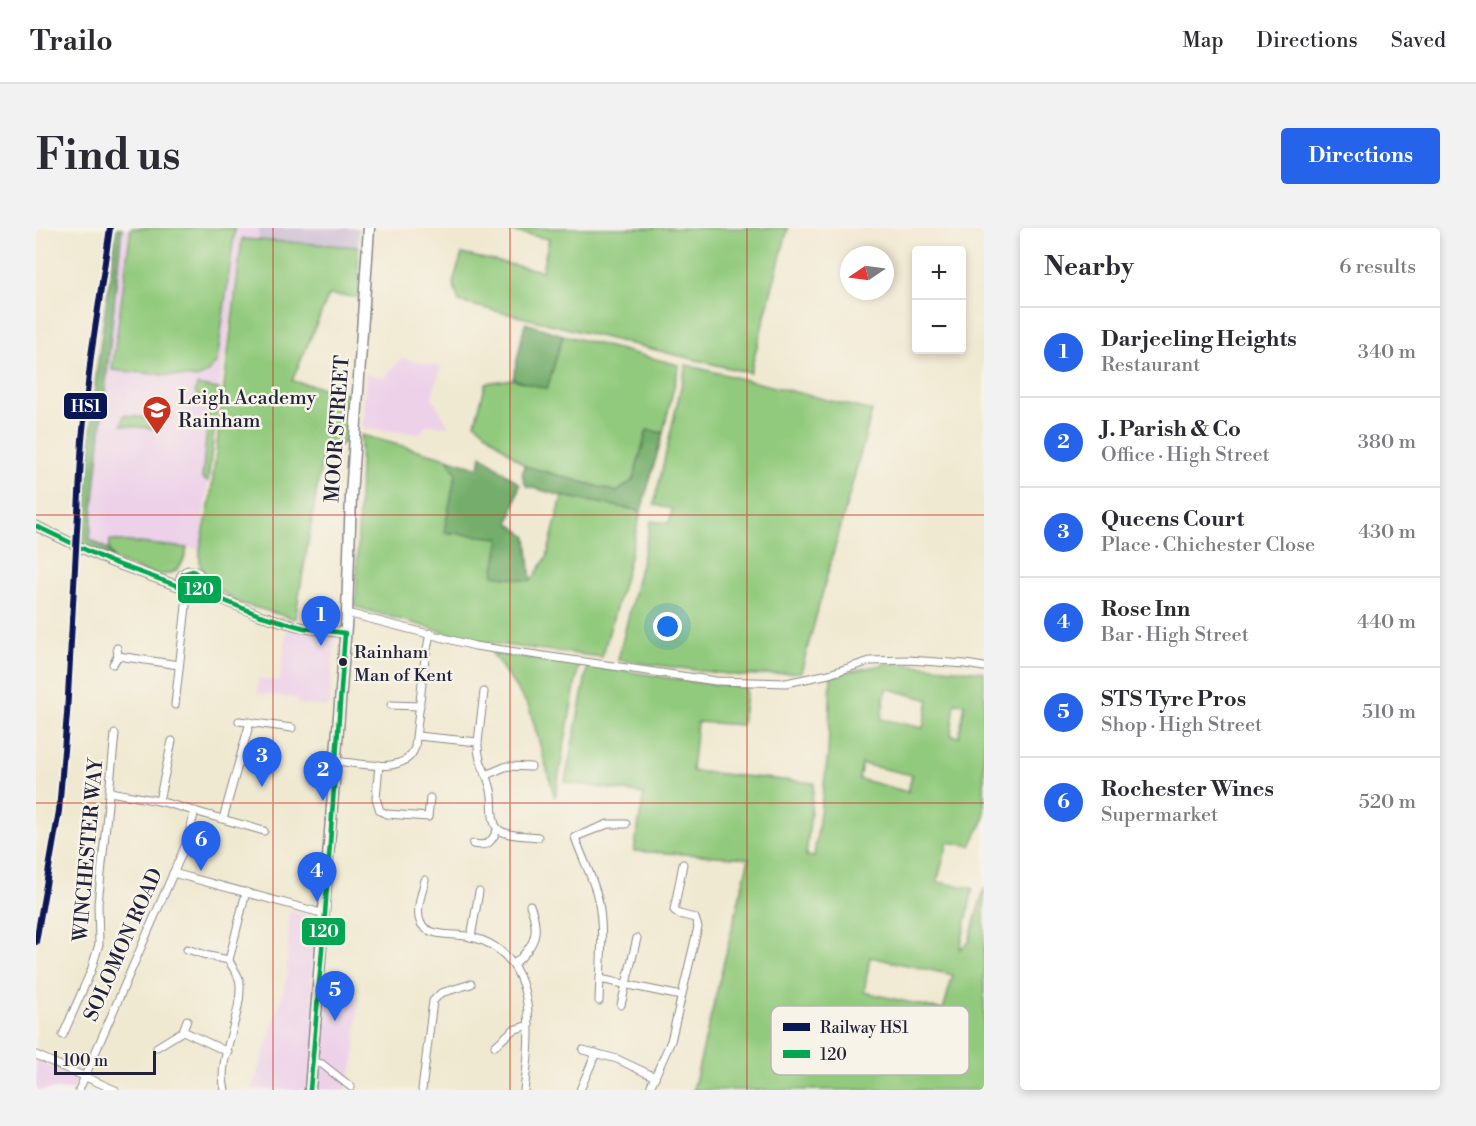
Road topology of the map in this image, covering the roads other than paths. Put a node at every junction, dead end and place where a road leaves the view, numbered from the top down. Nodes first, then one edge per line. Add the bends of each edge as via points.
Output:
1 (369, 228) edge
2 (36, 526) edge
3 (201, 578) junction
4 (182, 585) junction
5 (197, 591) junction
6 (217, 596) junction
7 (186, 606) junction
8 (347, 613) junction
9 (345, 633) junction
10 (430, 633) junction
11 (117, 648) dead end
12 (118, 656) junction
13 (113, 664) dead end
14 (179, 664) junction
15 (984, 667) edge
16 (484, 692) dead end
17 (175, 705) dead end
18 (391, 705) dead end
19 (420, 706) junction
20 (239, 721) dead end
21 (250, 722) junction
22 (292, 728) dead end
23 (115, 734) dead end
24 (417, 736) junction
25 (172, 741) dead end
26 (478, 742) junction
27 (335, 761) junction
28 (380, 765) junction
29 (531, 767) dead end
30 (486, 775) junction
31 (110, 792) junction
32 (430, 798) dead end
33 (159, 801) junction
34 (195, 811) junction
35 (223, 819) junction
36 (626, 824) dead end
37 (498, 829) junction
38 (264, 831) dead end
39 (538, 837) dead end
40 (473, 844) dead end
41 (683, 864) dead end
42 (173, 873) junction
43 (425, 880) dead end
44 (246, 892) junction
45 (479, 892) dead end
46 (530, 905) dead end
47 (325, 914) junction
48 (471, 937) junction
49 (637, 938) dead end
50 (186, 949) dead end
51 (230, 960) junction
52 (513, 965) junction
53 (600, 979) junction
54 (471, 984) dead end
55 (626, 984) junction
56 (681, 996) junction
57 (599, 1001) dead end
58 (621, 1005) dead end
59 (187, 1020) dead end
60 (529, 1026) junction
61 (183, 1031) junction
62 (63, 1035) dead end
63 (495, 1046) dead end
64 (157, 1047) dead end
65 (583, 1050) dead end
66 (228, 1052) junction
67 (596, 1053) junction
68 (36, 1055) edge
69 (312, 1062) junction
70 (83, 1077) junction
71 (655, 1077) junction
72 (351, 1087) dead end
73 (79, 1090) edge
74 (115, 1090) edge
75 (225, 1090) edge
76 (310, 1090) edge
77 (422, 1090) edge
78 (524, 1090) edge
79 (580, 1090) edge
80 (649, 1090) edge

1 - 8 main road, MOOR STREET
2 - 4 street via 146,575
3 - 4 street via 193,571 187,572
3 - 5 street
3 - 6 street
4 - 5 street via 190,593
4 - 7 street
5 - 6 street
5 - 7 street
6 - 9 street via 259,615 304,628
7 - 14 street
8 - 9 main road, MOOR STREET
8 - 10 street
9 - 27 main road, MOOR STREET
10 - 15 street via 475,646 747,683 786,683 870,661 909,660
10 - 19 street
11 - 12 street
12 - 13 street
12 - 14 street
14 - 17 street
16 - 26 street
18 - 19 street
19 - 24 street
20 - 21 street
21 - 22 street
21 - 35 street
23 - 31 street, WINCHESTER WAY
24 - 26 street
24 - 28 street via 414,752 408,759
25 - 33 street
26 - 30 street via 478,758
27 - 28 street
27 - 47 main road, MOOR STREET
28 - 32 street via 376,803 383,813 428,817
29 - 30 street via 513,765
30 - 37 street
31 - 33 street
31 - 62 street, WINCHESTER WAY via 97,952
33 - 34 street
34 - 35 street
34 - 42 street, SOLOMON ROAD
35 - 38 street
36 - 53 street via 608,824 575,837 600,909
37 - 39 street
37 - 40 street via 490,842 483,846
41 - 56 street via 674,910 698,923
42 - 44 street
42 - 70 street, SOLOMON ROAD
43 - 48 street via 419,911 422,926
44 - 47 street
44 - 51 street
45 - 48 street
46 - 52 street via 536,925 534,939 529,950
47 - 69 main road, MOOR STREET
48 - 52 street via 495,947
49 - 55 street
50 - 51 street
51 - 66 street via 240,988
52 - 60 street via 525,993
53 - 55 street
53 - 57 street
54 - 77 street via 441,993 433,1001
55 - 56 street
55 - 58 street
56 - 71 street via 671,1041
59 - 61 street
60 - 63 street via 513,1030
60 - 78 street
61 - 64 street
61 - 66 street
65 - 67 street
66 - 75 street via 223,1073
67 - 71 street
67 - 79 street
68 - 70 street
69 - 72 street via 322,1064
69 - 76 main road, MOOR STREET
70 - 73 street, SOLOMON ROAD
70 - 74 street
71 - 80 street

